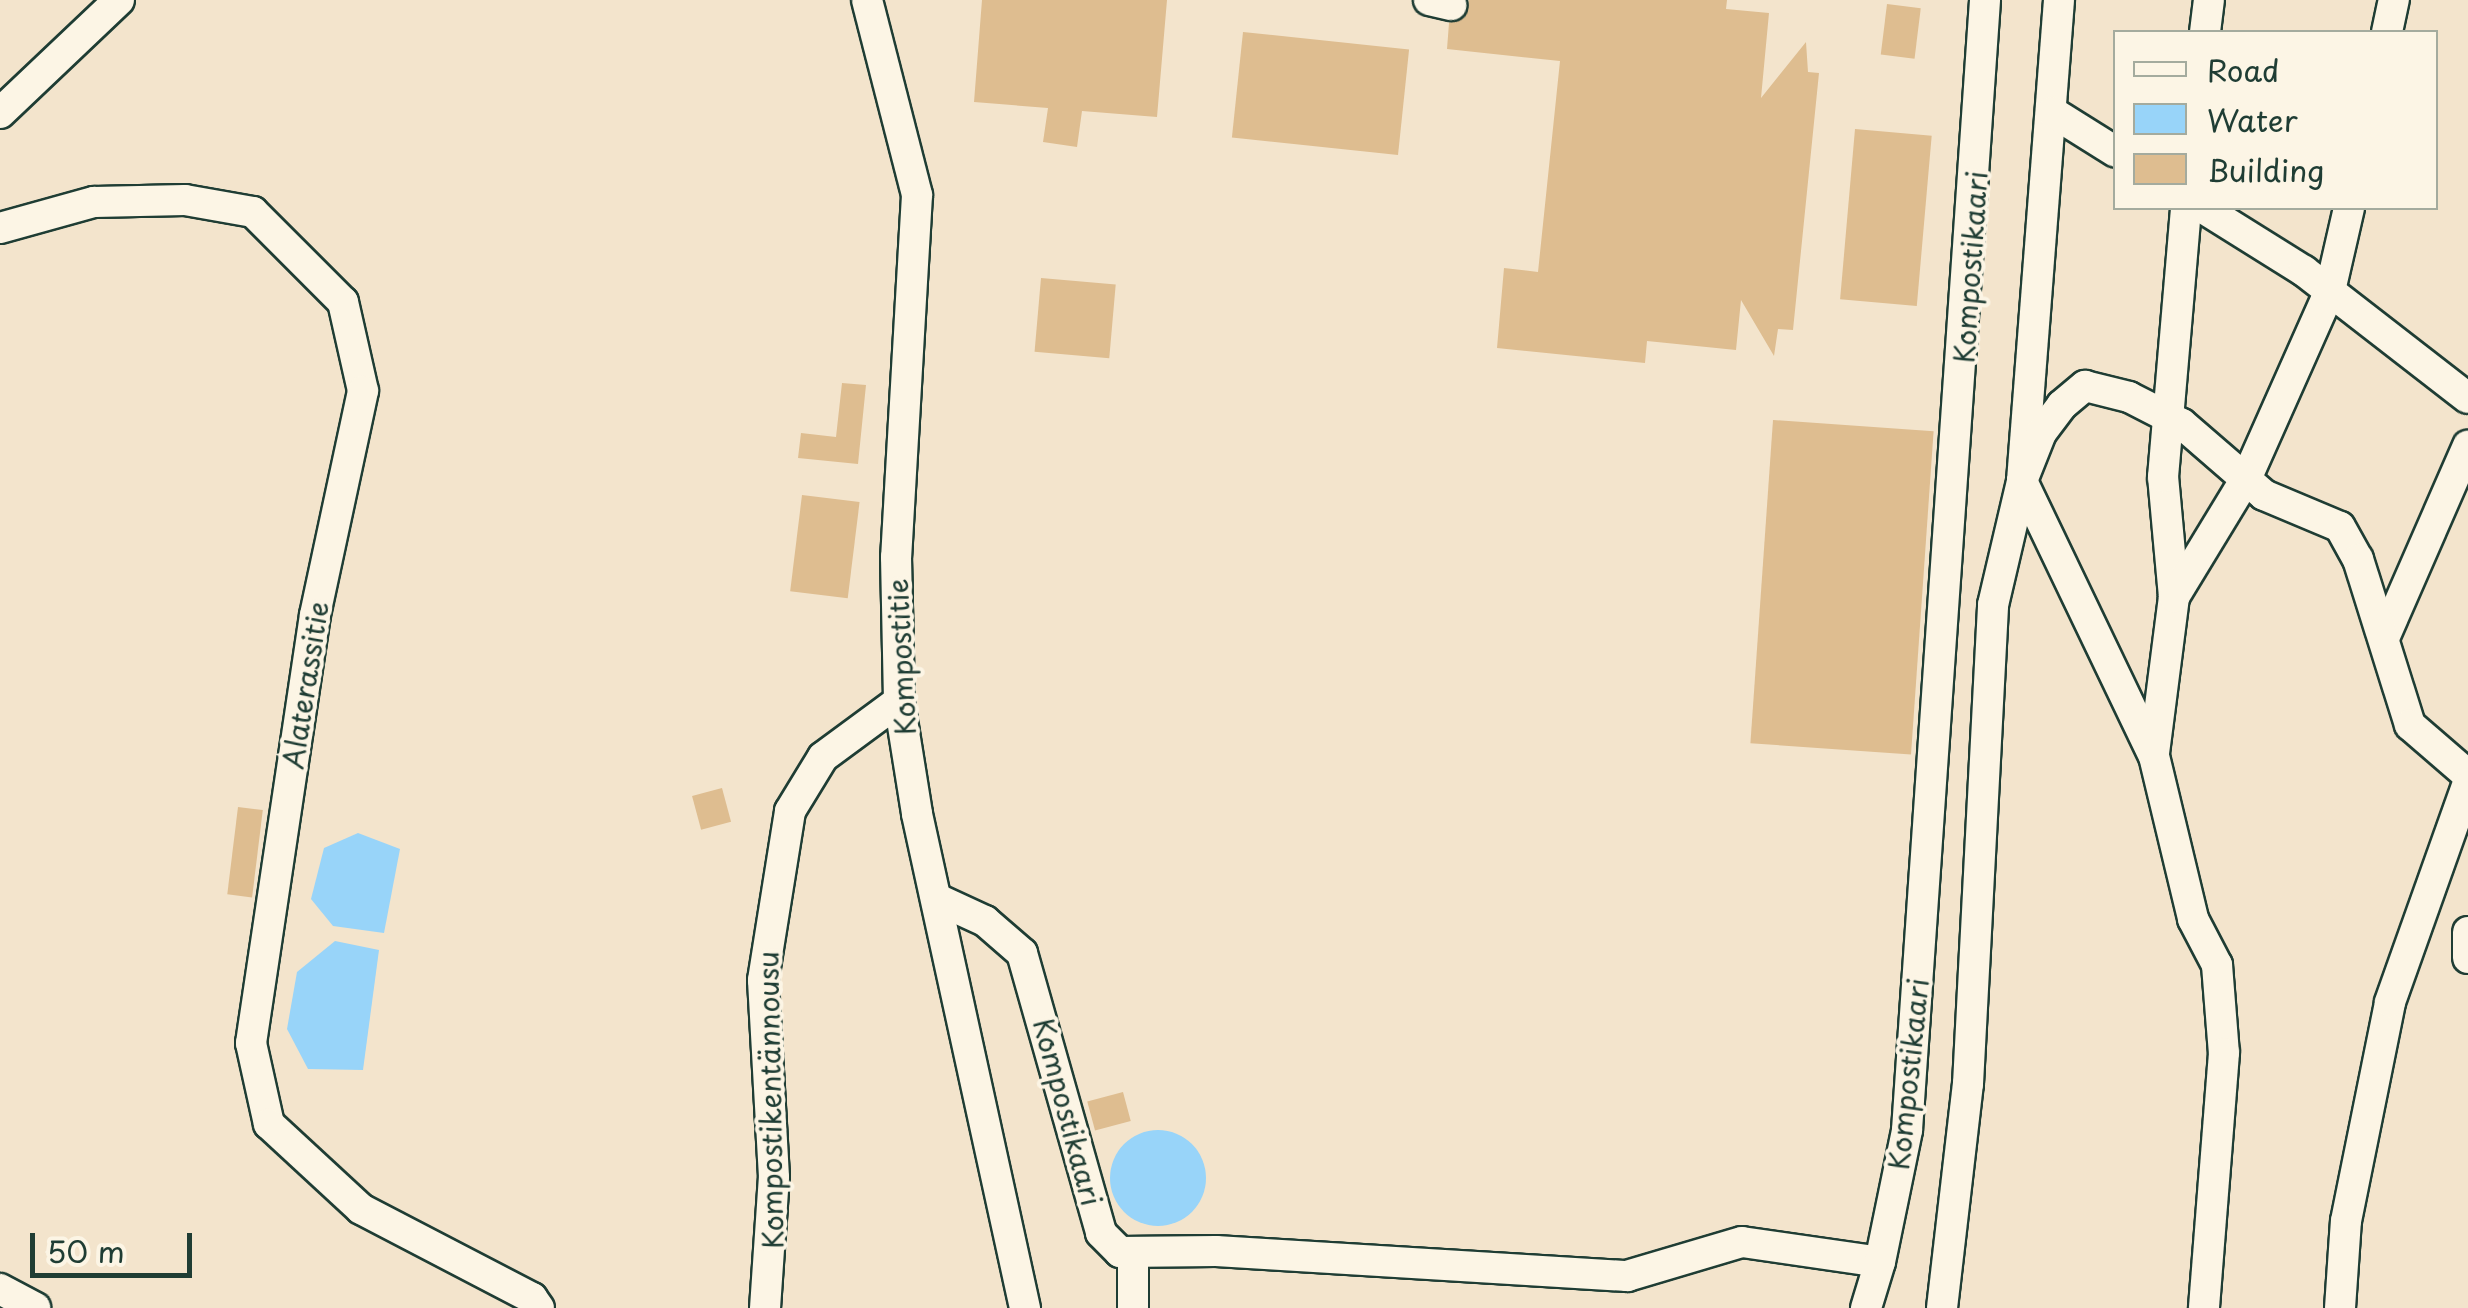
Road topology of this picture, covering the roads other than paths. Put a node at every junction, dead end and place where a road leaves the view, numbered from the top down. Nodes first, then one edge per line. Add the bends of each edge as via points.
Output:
1 (119, 0) edge
2 (867, 0) edge
3 (1985, 0) edge
4 (2059, 0) edge
5 (2209, 0) edge
6 (2394, 0) edge
7 (2205, 30) edge
8 (2387, 30) edge
9 (2052, 112) junction
10 (0, 113) edge
11 (2113, 150) edge
12 (2186, 210) edge
13 (2206, 210) edge
14 (2349, 210) edge
15 (0, 228) edge
16 (2330, 292) junction
17 (2468, 398) edge
18 (2166, 416) junction
19 (2468, 446) edge
20 (2246, 478) junction
21 (2022, 481) junction
22 (2174, 598) junction
23 (2384, 638) junction
24 (900, 701) junction
25 (2154, 756) junction
26 (2468, 775) edge
27 (2468, 784) edge
28 (937, 899) junction
29 (2468, 932) edge
30 (2468, 958) edge
31 (1908, 1130) junction
32 (1960, 1144) junction
33 (1133, 1253) junction
34 (1880, 1262) junction
35 (0, 1289) edge
36 (34, 1308) edge
37 (540, 1308) edge
38 (765, 1308) edge
39 (1025, 1308) edge
40 (1133, 1308) edge
41 (1866, 1308) edge
42 (1942, 1308) edge
43 (2204, 1308) edge
44 (2340, 1308) edge

1 - 10 street
2 - 24 street, Kompostitie via 916,195 896,557
3 - 31 street, Kompostikaari
4 - 9 street
5 - 7 street
6 - 8 street
9 - 11 street
9 - 21 street
12 - 18 street
13 - 16 street
14 - 16 street
15 - 37 street, Alaterassitie via 94,202 185,200 253,212 342,302 363,391 315,615 251,1043 268,1124 361,1209
16 - 17 street
16 - 20 street
18 - 20 street
18 - 21 street via 2085,386 2041,433
18 - 22 street
19 - 23 street
20 - 22 street
20 - 23 street via 2276,502 2340,527 2358,558
21 - 25 street
21 - 32 street via 1992,605 1978,932
22 - 25 street
23 - 26 street via 2410,725
24 - 28 street, Kompostitie
24 - 38 street, Kompostikentännousu via 823,758 790,811 763,980 774,1177
25 - 43 street via 2193,919 2217,964 2224,1052
27 - 44 street via 2390,1002 2346,1221
28 - 33 street, Kompostikaari via 985,922 1022,952 1101,1232 1120,1252
28 - 39 street, Kompostitie
29 - 30 street
31 - 32 street
31 - 34 street, Kompostikaari
32 - 42 street
33 - 34 street via 1216,1251 1627,1276 1742,1242
33 - 40 street
34 - 41 street, Kompostikaari
35 - 36 street

